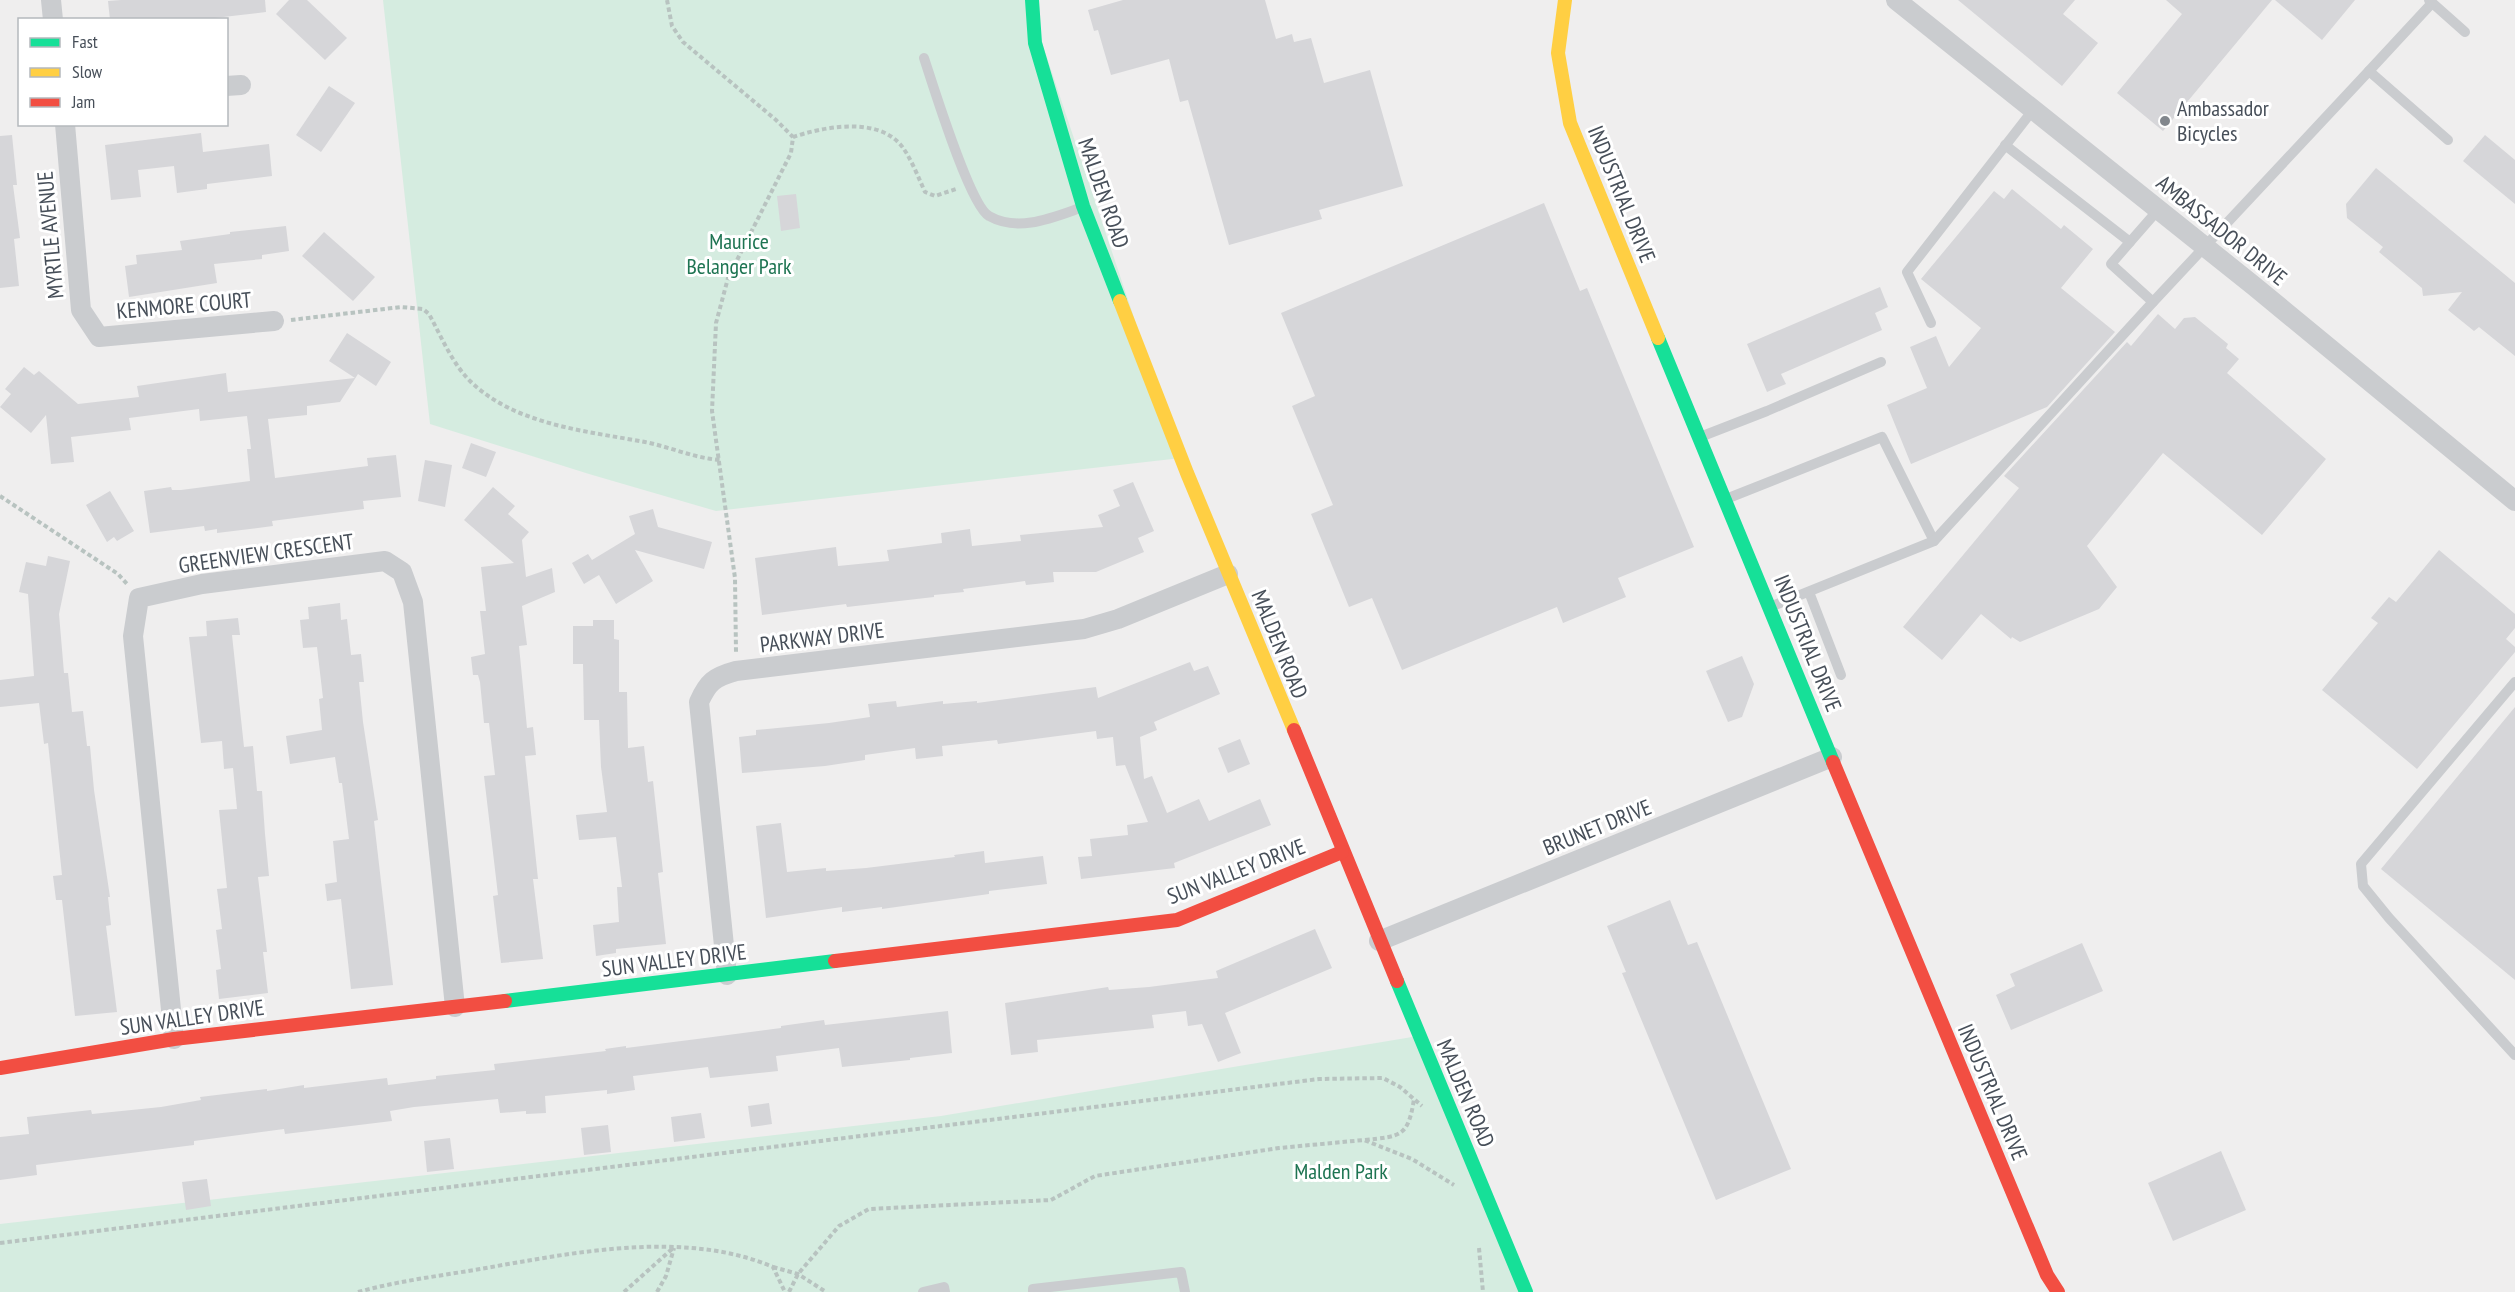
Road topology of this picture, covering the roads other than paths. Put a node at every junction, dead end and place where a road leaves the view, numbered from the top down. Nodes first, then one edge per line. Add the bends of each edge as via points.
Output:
1 (51, 0) edge
2 (1032, 0) edge
3 (1565, 0) edge
4 (1896, 0) edge
5 (2431, 1) edge
6 (53, 18) edge
7 (2465, 32) dead end
8 (924, 58) dead end
9 (2369, 71) junction
10 (2033, 110) junction
11 (65, 126) edge
12 (2448, 140) dead end
13 (2005, 145) junction
14 (1083, 206) junction
15 (2158, 210) junction
16 (2130, 242) junction
17 (2205, 247) junction
18 (2153, 302) junction
19 (274, 321) road end
20 (1931, 323) dead end
21 (99, 337) joint
22 (1881, 362) dead end
23 (1700, 437) junction
24 (1726, 500) junction
25 (2515, 501) edge
26 (1934, 541) junction
27 (1228, 574) junction
28 (1809, 592) junction
29 (1770, 607) junction
30 (1841, 675) dead end
31 (2515, 682) edge
32 (1832, 758) junction
33 (1342, 852) junction
34 (1380, 941) junction
35 (727, 975) junction
36 (455, 1007) junction
37 (174, 1039) junction
38 (2515, 1055) edge
39 (0, 1068) edge
40 (923, 1292) edge
41 (945, 1292) edge
42 (1033, 1292) edge
43 (1185, 1292) edge
44 (1526, 1292) edge
45 (2058, 1292) edge

1 - 6 street
2 - 14 street, MALDEN ROAD via 1035,43
3 - 23 street, INDUSTRIAL DRIVE via 1558,52 1570,123
4 - 10 street, AMBASSADOR DRIVE
5 - 7 lane
5 - 9 lane
8 - 14 lane via 970,184 988,216 1039,223
9 - 12 lane
9 - 17 lane
10 - 13 lane
10 - 15 street, AMBASSADOR DRIVE
11 - 21 street, MYRTLE AVENUE via 81,310
13 - 16 lane
13 - 20 lane via 1907,272
14 - 27 street, MALDEN ROAD
15 - 16 lane
15 - 17 street, AMBASSADOR DRIVE
16 - 18 lane via 2111,264
17 - 18 lane
17 - 25 street, AMBASSADOR DRIVE
18 - 26 lane
19 - 21 street, KENMORE COURT
22 - 23 lane
23 - 24 street, INDUSTRIAL DRIVE
24 - 26 lane via 1882,437
24 - 29 street, INDUSTRIAL DRIVE
26 - 28 lane
27 - 33 street, MALDEN ROAD
27 - 35 street, PARKWAY DRIVE via 1084,629 736,671 707,684 699,702
28 - 29 lane
28 - 30 lane
29 - 32 street, INDUSTRIAL DRIVE
31 - 38 lane via 2361,864 2363,886
32 - 34 street, BRUNET DRIVE
32 - 45 street, INDUSTRIAL DRIVE via 2047,1275
33 - 34 street, MALDEN ROAD
33 - 35 street, SUN VALLEY DRIVE via 1177,920
34 - 44 street, MALDEN ROAD
35 - 36 street, SUN VALLEY DRIVE
36 - 37 street, SUN VALLEY DRIVE
36 - 37 street, GREENVIEW CRESCENT via 413,602 402,572 385,561 202,584 140,597 133,636
37 - 39 street, SUN VALLEY DRIVE
40 - 41 lane via 944,1287
42 - 43 lane via 1180,1272

